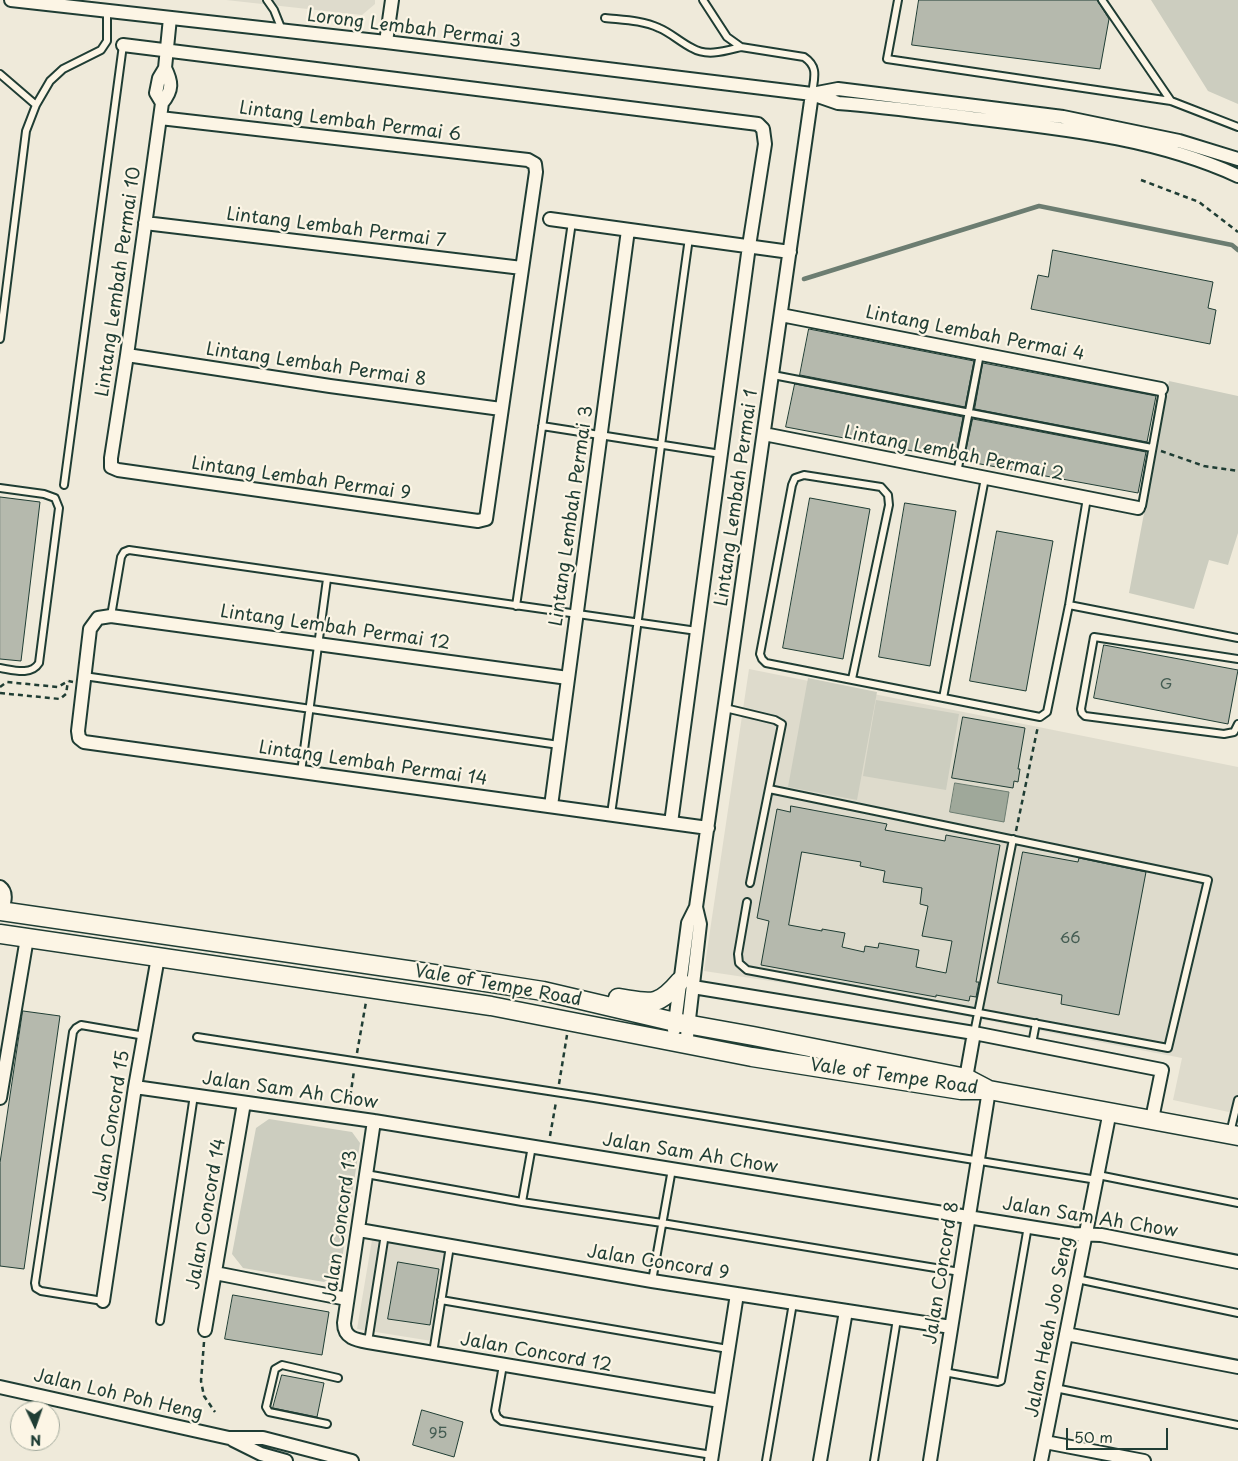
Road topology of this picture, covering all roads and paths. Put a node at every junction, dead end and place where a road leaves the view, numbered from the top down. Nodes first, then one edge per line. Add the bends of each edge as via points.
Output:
1 (11, 0) edge
2 (267, 0) edge
3 (392, 0) edge
4 (703, 0) edge
5 (898, 0) edge
6 (1102, 0) edge
7 (108, 11) junction
8 (170, 18) junction
9 (605, 18) dead end
10 (283, 31) junction
11 (386, 42) junction
12 (123, 45) joint
13 (741, 47) junction
14 (166, 50) junction
15 (0, 74) edge
16 (812, 94) junction
17 (1171, 102) junction
18 (36, 105) junction
19 (160, 118) junction
20 (1238, 127) edge
21 (1238, 158) edge
22 (1238, 176) edge
23 (1141, 180) dead end
24 (550, 219) dead end
25 (572, 222) junction
26 (145, 223) junction
27 (628, 230) junction
28 (1238, 232) edge
29 (689, 238) junction
30 (749, 246) junction
31 (790, 252) junction
32 (522, 268) junction
33 (781, 315) junction
34 (0, 339) edge
35 (980, 353) junction
36 (127, 355) junction
37 (772, 375) junction
38 (1161, 389) joint
39 (501, 409) junction
40 (969, 412) junction
41 (542, 426) junction
42 (601, 434) junction
43 (764, 434) junction
44 (660, 445) junction
45 (1152, 448) junction
46 (721, 454) junction
47 (111, 467) joint
48 (1238, 471) edge
49 (957, 473) junction
50 (985, 478) junction
51 (64, 486) dead end
52 (0, 488) edge
53 (1087, 498) junction
54 (1138, 508) joint
55 (327, 579) junction
56 (1069, 605) junction
57 (516, 606) junction
58 (577, 614) junction
59 (104, 617) junction
60 (639, 623) junction
61 (697, 631) junction
62 (1238, 638) edge
63 (318, 643) junction
64 (1238, 659) edge
65 (0, 668) edge
66 (568, 678) junction
67 (852, 679) junction
68 (83, 680) junction
69 (68, 681) junction
70 (0, 687) edge
71 (0, 693) edge
72 (943, 698) junction
73 (725, 708) junction
74 (310, 709) junction
75 (1238, 724) edge
76 (1037, 729) dead end
77 (559, 745) junction
78 (301, 772) junction
79 (769, 788) junction
80 (551, 806) junction
81 (611, 814) junction
82 (671, 823) junction
83 (708, 828) junction
84 (1014, 836) junction
85 (750, 883) dead end
86 (0, 887) edge
87 (747, 902) dead end
88 (1, 911) edge
89 (0, 934) edge
90 (27, 938) junction
91 (158, 957) junction
92 (686, 984) junction
93 (543, 991) junction
94 (979, 1013) junction
95 (682, 1023) junction
96 (1036, 1024) junction
97 (974, 1033) junction
98 (144, 1036) junction
99 (197, 1037) dead end
100 (679, 1044) junction
101 (1032, 1044) junction
102 (966, 1078) junction
103 (135, 1087) junction
104 (989, 1090) junction
105 (0, 1095) edge
106 (194, 1095) junction
107 (1238, 1100) edge
108 (244, 1103) junction
109 (1110, 1111) junction
110 (1152, 1119) junction
111 (374, 1121) junction
112 (1234, 1135) edge
113 (532, 1146) junction
114 (978, 1162) junction
115 (672, 1169) junction
116 (366, 1174) junction
117 (1097, 1178) junction
118 (522, 1202) junction
119 (1238, 1203) edge
120 (969, 1217) junction
121 (662, 1222) junction
122 (1028, 1226) junction
123 (359, 1230) junction
124 (385, 1234) junction
125 (1086, 1234) junction
126 (450, 1246) junction
127 (1238, 1262) edge
128 (960, 1272) junction
129 (215, 1273) junction
130 (1077, 1278) junction
131 (652, 1281) junction
132 (738, 1294) junction
133 (347, 1299) junction
134 (442, 1300) junction
135 (103, 1301) joint
136 (793, 1303) junction
137 (846, 1312) junction
138 (1238, 1313) edge
139 (897, 1319) junction
140 (160, 1321) dead end
141 (952, 1327) junction
142 (205, 1330) joint
143 (1066, 1334) junction
144 (348, 1335) joint
145 (368, 1342) junction
146 (728, 1349) junction
147 (433, 1353) junction
148 (503, 1365) junction
149 (1238, 1367) edge
150 (944, 1372) junction
151 (338, 1378) dead end
152 (0, 1387) edge
153 (1056, 1388) junction
154 (720, 1401) junction
155 (215, 1412) dead end
156 (327, 1424) dead end
157 (1238, 1425) edge
158 (229, 1438) junction
159 (1045, 1442) junction
160 (711, 1458) edge
161 (286, 1461) edge
162 (352, 1461) edge
163 (766, 1461) edge
164 (820, 1461) edge
165 (874, 1461) edge
166 (930, 1461) edge
167 (1041, 1461) edge
168 (1144, 1461) edge

1 - 7 street, Lorong Lembah Permai 3
2 - 10 lane
3 - 11 street
4 - 13 lane via 727,37
5 - 17 lane via 887,59
6 - 17 lane
7 - 8 street, Lorong Lembah Permai 3
7 - 18 lane via 107,41 101,50 63,69 50,81
8 - 10 street, Lorong Lembah Permai 3
8 - 14 street, Lintang Lembah Permai 10
9 - 13 lane via 646,23 706,53
10 - 11 street, Lorong Lembah Permai 3
11 - 16 street, Lorong Lembah Permai 3
12 - 14 street
12 - 51 lane
13 - 16 lane via 804,57 815,68
14 - 19 street, Lintang Lembah Permai 10 via 165,68 156,93 162,102
14 - 30 street, Lintang Lembah Permai 1 via 758,124 763,129 765,144
15 - 18 lane
16 - 21 street via 838,88 1063,117 1179,141
16 - 22 street via 838,103 1058,128 1157,146
16 - 31 street, Lintang Lembah Permai 1
17 - 20 lane
18 - 34 lane via 26,131
19 - 26 street, Lintang Lembah Permai 10
19 - 32 street, Lintang Lembah Permai 6 via 528,160 535,164 536,172
23 - 28 path via 1199,202
24 - 25 street
25 - 27 street
25 - 41 lane
26 - 32 street, Lintang Lembah Permai 7
26 - 36 street, Lintang Lembah Permai 10
27 - 29 street
27 - 42 street, Lintang Lembah Permai 3
29 - 30 street
29 - 44 lane
30 - 31 street
30 - 46 street, Lintang Lembah Permai 1
31 - 33 street, Lintang Lembah Permai 1
32 - 39 street
33 - 35 street, Lintang Lembah Permai 4
33 - 37 street, Lintang Lembah Permai 1
35 - 38 street, Lintang Lembah Permai 4
35 - 40 lane
36 - 39 street, Lintang Lembah Permai 8
36 - 47 street, Lintang Lembah Permai 10
37 - 40 lane
37 - 43 street, Lintang Lembah Permai 1
38 - 45 lane
39 - 47 street, Lintang Lembah Permai 9 via 486,519 478,521
40 - 45 lane
40 - 49 lane
41 - 42 lane
41 - 57 lane
42 - 44 lane
42 - 58 street, Lintang Lembah Permai 3
43 - 49 street, Lintang Lembah Permai 2
43 - 73 street, Lintang Lembah Permai 1
44 - 46 lane
44 - 60 lane
45 - 48 path via 1204,466
45 - 54 lane via 1142,506
46 - 61 street, Lintang Lembah Permai 1
49 - 50 street, Lintang Lembah Permai 2
50 - 53 street, Lintang Lembah Permai 2
50 - 72 lane
52 - 65 lane via 44,494 55,498 59,508 39,663 28,672
53 - 54 street, Lintang Lembah Permai 2
53 - 56 lane
55 - 57 lane
55 - 59 lane via 129,550 121,557
55 - 63 lane
56 - 62 lane
56 - 72 lane via 1045,715 1040,717
57 - 58 lane
58 - 60 lane
58 - 66 street, Lintang Lembah Permai 3
59 - 63 street, Lintang Lembah Permai 12
59 - 68 street via 90,629
60 - 61 lane
60 - 81 lane
61 - 82 street, Lintang Lembah Permai 1
63 - 66 street, Lintang Lembah Permai 12
63 - 74 lane
64 - 75 lane via 1094,637 1081,708 1085,716 1224,734 1234,732
66 - 77 street, Lintang Lembah Permai 3
67 - 67 lane via 766,663 760,654 795,478 804,476 880,487 888,495 889,505
67 - 72 lane
68 - 69 path
68 - 74 lane
68 - 78 street, Lintang Lembah Permai 14 via 78,731 84,742
69 - 70 path via 58,687 7,682
69 - 71 path via 66,694 60,699
73 - 79 lane via 782,724
73 - 83 street, Lintang Lembah Permai 1
74 - 77 lane
74 - 78 lane
76 - 84 path
77 - 80 street, Lintang Lembah Permai 3
78 - 80 street, Lintang Lembah Permai 14
79 - 84 lane
79 - 85 lane
80 - 81 street, Lintang Lembah Permai 14
81 - 82 street, Lintang Lembah Permai 14
82 - 83 street, Lintang Lembah Permai 14
83 - 92 street, Lintang Lembah Permai 1 via 696,907 688,923
84 - 94 lane
84 - 96 lane via 1208,880 1168,1048
86 - 88 street via 5,895
87 - 94 lane via 738,954 739,963 747,970
88 - 93 main road, Vale of Tempe Road
89 - 90 main road, Vale of Tempe Road
90 - 91 main road, Vale of Tempe Road
90 - 105 street
91 - 98 street, Jalan Concord 15
91 - 100 main road, Vale of Tempe Road via 491,1006
92 - 93 main road via 654,1002 589,993
92 - 95 street, Lintang Lembah Permai 1
92 - 97 street
93 - 95 main road, Vale of Tempe Road
94 - 96 lane
94 - 97 lane
95 - 100 street, Lintang Lembah Permai 1
95 - 102 main road, Vale of Tempe Road
96 - 101 lane
97 - 101 street
97 - 102 street
98 - 103 street, Jalan Concord 15
98 - 135 lane via 81,1025 73,1032 34,1284 41,1291
99 - 114 lane via 594,1098
100 - 104 main road, Vale of Tempe Road via 961,1090
101 - 110 street via 1162,1070
102 - 104 main road, Vale of Tempe Road
103 - 106 street, Jalan Sam Ah Chow
103 - 135 street, Jalan Concord 15
104 - 109 main road, Vale of Tempe Road
104 - 114 street, Jalan Concord 8
106 - 108 street, Jalan Sam Ah Chow
106 - 140 lane
107 - 112 lane
108 - 111 street, Jalan Sam Ah Chow
108 - 129 street, Jalan Concord 14
109 - 110 main road, Vale of Tempe Road
109 - 117 street, Jalan Heah Joo Seng
110 - 112 main road, Vale of Tempe Road
111 - 113 street, Jalan Sam Ah Chow
111 - 116 street, Jalan Concord 13
113 - 115 street, Jalan Sam Ah Chow
113 - 118 lane
114 - 117 lane
114 - 120 street, Jalan Concord 8
115 - 120 street, Jalan Sam Ah Chow
115 - 121 lane
116 - 118 lane
116 - 123 street, Jalan Concord 13
117 - 119 lane
117 - 125 street, Jalan Heah Joo Seng
118 - 121 lane
120 - 122 street, Jalan Sam Ah Chow
120 - 128 street, Jalan Concord 8
121 - 128 lane
121 - 131 lane
122 - 125 street, Jalan Sam Ah Chow
122 - 150 lane via 1001,1381
123 - 124 street, Jalan Concord 9
123 - 133 street, Jalan Concord 13
124 - 126 street, Jalan Concord 9
124 - 145 lane
125 - 127 street, Jalan Sam Ah Chow
125 - 130 street, Jalan Heah Joo Seng
126 - 131 street, Jalan Concord 9
126 - 134 lane
128 - 141 street, Jalan Concord 8
129 - 133 street
129 - 142 street, Jalan Concord 14
130 - 138 lane
130 - 143 street, Jalan Heah Joo Seng
131 - 132 street, Jalan Concord 9
132 - 136 street, Jalan Concord 9
132 - 146 street
133 - 144 street, Jalan Concord 13 via 344,1330
134 - 146 lane
134 - 147 lane
136 - 137 street, Jalan Concord 9
136 - 163 lane
137 - 139 street, Jalan Concord 9
137 - 164 street
139 - 141 street, Jalan Concord 9
139 - 165 lane
141 - 150 street, Jalan Concord 8
142 - 155 path via 201,1380 204,1396
143 - 149 street
143 - 153 street, Jalan Heah Joo Seng
144 - 145 street, Jalan Concord 12
145 - 147 street, Jalan Concord 12
146 - 154 street
147 - 148 street, Jalan Concord 12
148 - 154 street, Jalan Concord 12
148 - 160 lane via 495,1412 502,1421
150 - 166 street, Jalan Concord 8
151 - 156 lane via 282,1365 275,1369 266,1406 269,1412
152 - 158 street, Jalan Loh Poh Heng
153 - 157 lane
153 - 159 street, Jalan Heah Joo Seng
154 - 160 street
158 - 161 street, Jalan Loh Poh Heng via 261,1454
158 - 162 street, Jalan Loh Poh Heng via 263,1438
159 - 167 street, Jalan Heah Joo Seng
159 - 168 street

